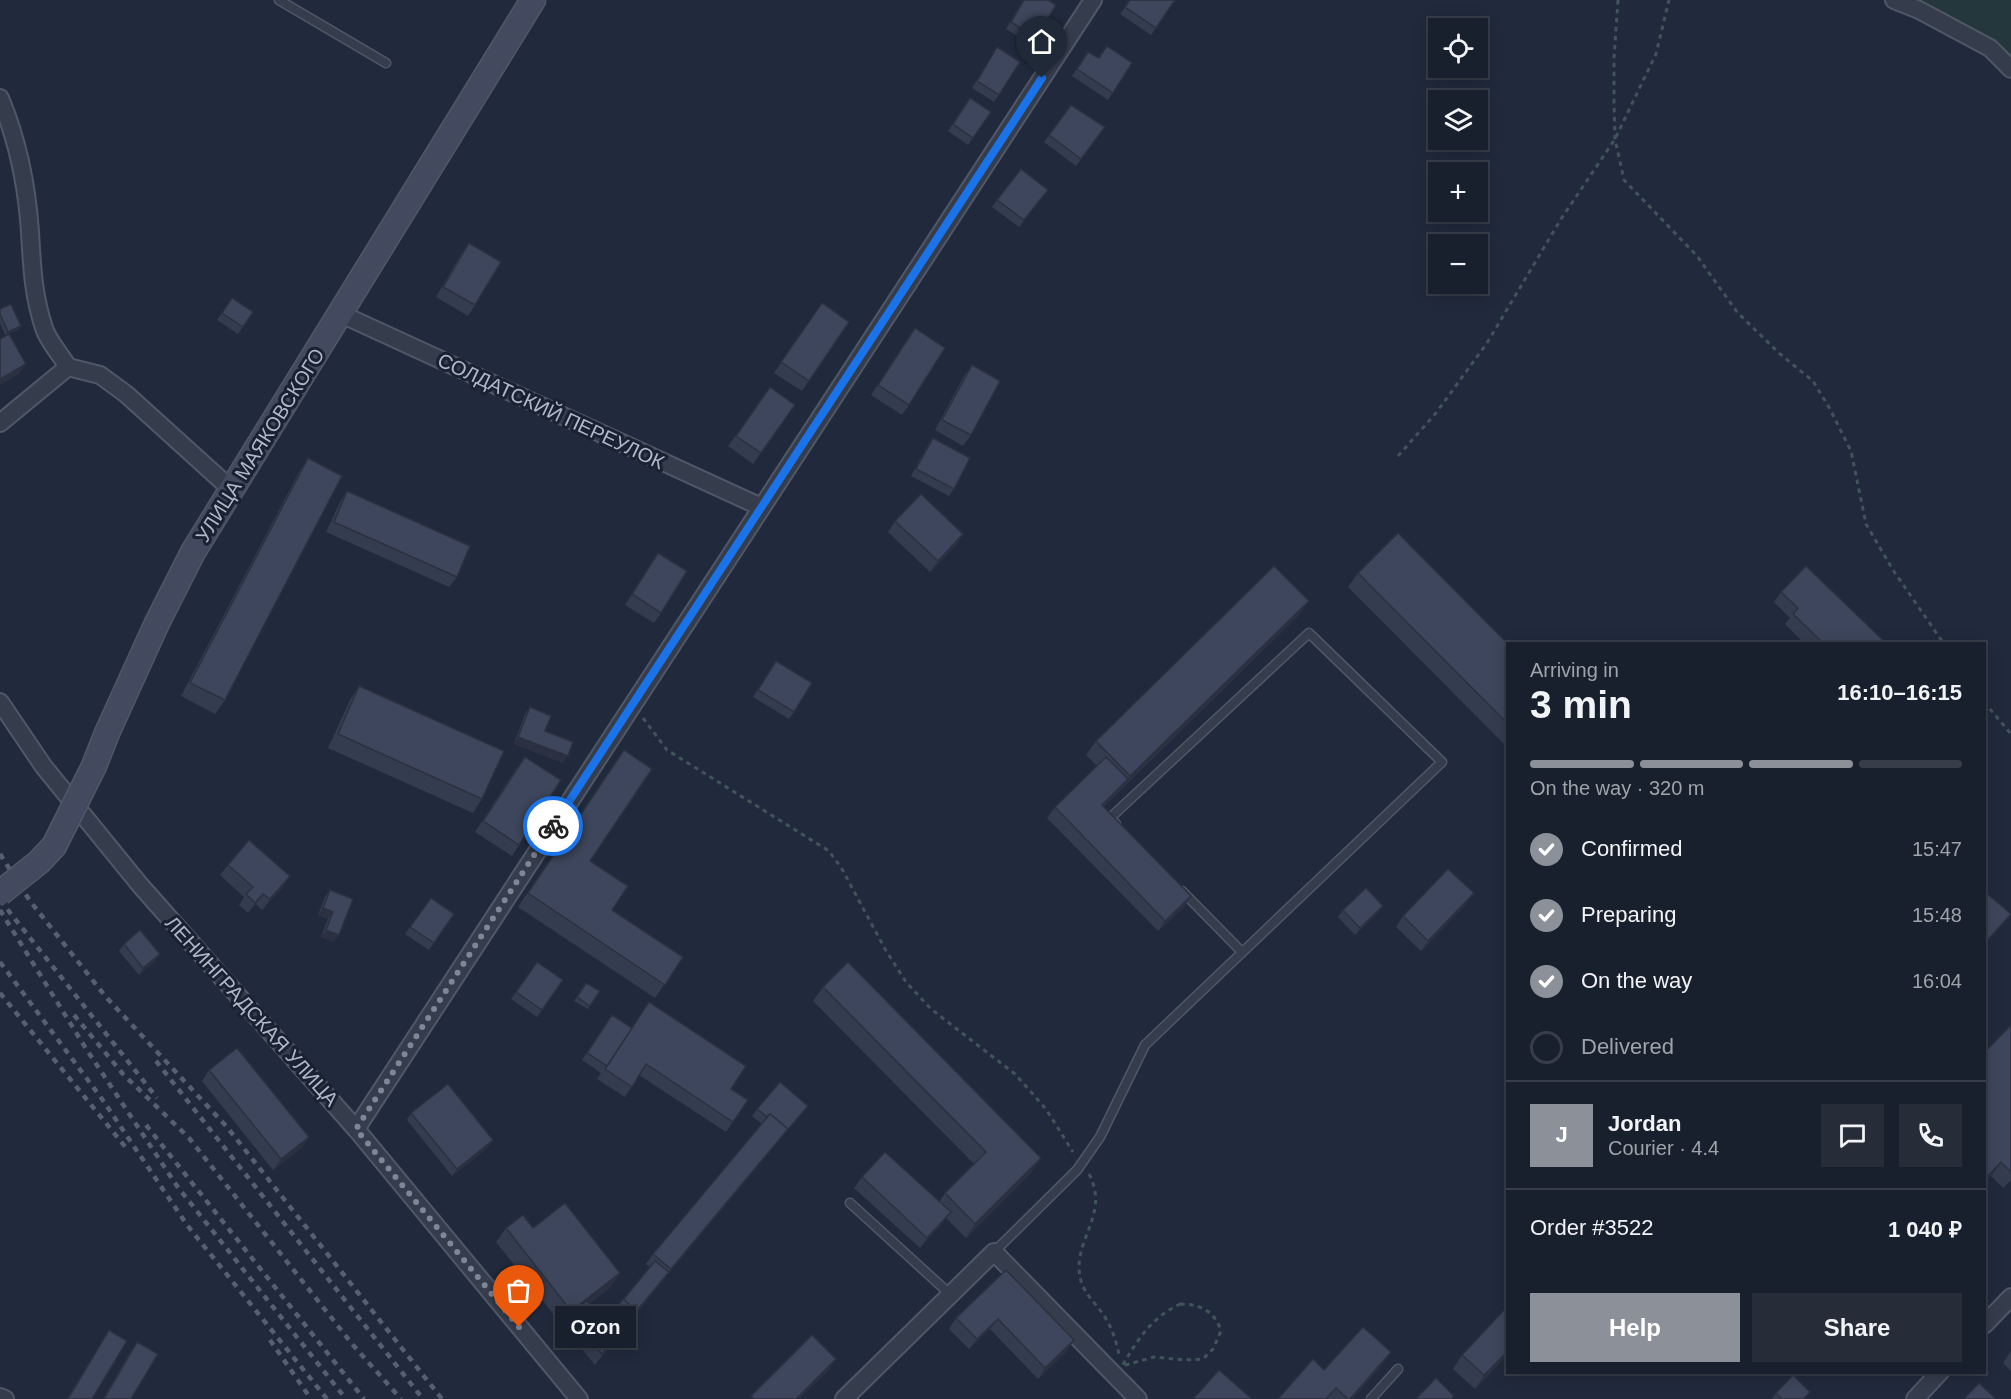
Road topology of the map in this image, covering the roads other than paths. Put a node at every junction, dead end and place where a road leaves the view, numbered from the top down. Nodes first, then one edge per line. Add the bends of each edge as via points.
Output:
1 (279, 0) edge
2 (533, 0) edge
3 (1093, 0) edge
4 (1894, 0) edge
5 (386, 63) dead end
6 (2011, 69) edge
7 (0, 98) edge
8 (341, 314) junction
9 (68, 367) junction
10 (0, 423) edge
11 (232, 490) junction
12 (761, 507) junction
13 (0, 702) edge
14 (1127, 835) edge
15 (1176, 885) edge
16 (0, 893) edge
17 (1242, 952) junction
18 (356, 1129) junction
19 (850, 1203) dead end
20 (994, 1252) junction
21 (951, 1295) junction
22 (2011, 1297) edge
23 (1986, 1323) edge
24 (1398, 1369) dead end
25 (1938, 1374) edge
26 (0, 1396) edge
27 (5, 1399) edge
28 (579, 1399) edge
29 (844, 1399) edge
30 (1138, 1399) edge
31 (1371, 1399) edge
32 (1915, 1399) edge

1 - 5 lane
2 - 8 street, УЛИЦА МАЯКОВСКОГО
3 - 12 street
4 - 6 street via 1990,48
7 - 9 street via 15,137 24,182 32,279 44,330
8 - 11 street, УЛИЦА МАЯКОВСКОГО
8 - 12 street, СОЛДАТСКИЙ ПЕРЕУЛОК
9 - 10 street
9 - 11 street via 100,375 126,394
11 - 16 street, УЛИЦА МАЯКОВСКОГО, bridge via 172,593 54,846
12 - 18 street
13 - 18 street, ЛЕНИНГРАДСКАЯ УЛИЦА via 44,767 140,885
14 - 17 lane via 1110,818 1309,633 1442,762
15 - 17 lane
17 - 20 lane via 1145,1045 1100,1137 1081,1163
18 - 28 street, ЛЕНИНГРАДСКАЯ УЛИЦА
19 - 21 lane
20 - 21 street
20 - 30 street
21 - 29 street
22 - 23 street
24 - 31 lane
25 - 32 street
26 - 27 street

